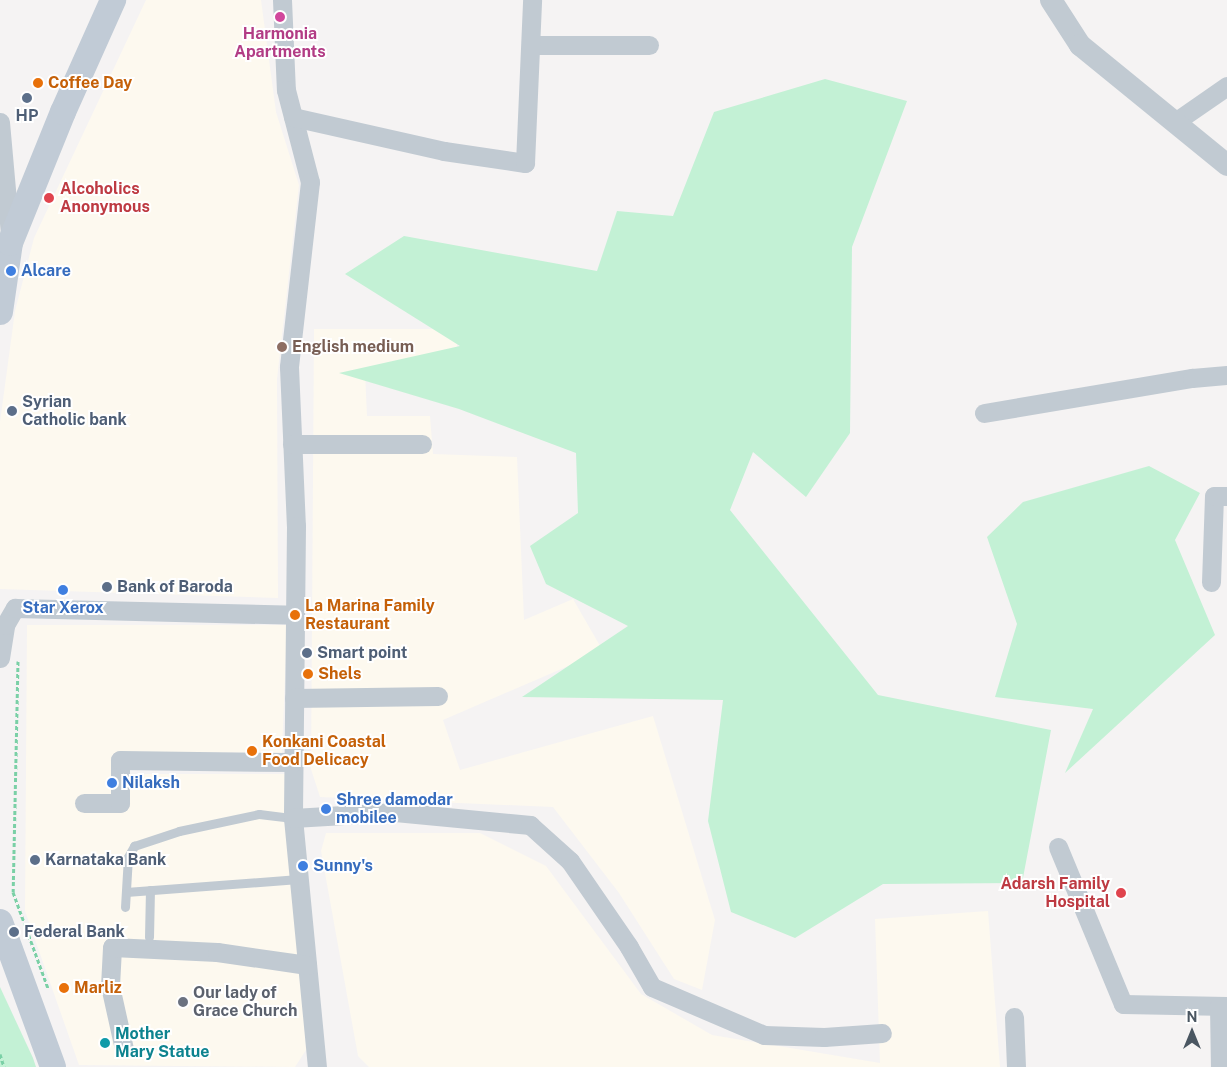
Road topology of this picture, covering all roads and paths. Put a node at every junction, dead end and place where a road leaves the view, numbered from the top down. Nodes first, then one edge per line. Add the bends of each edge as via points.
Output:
1 (113, 0) edge
2 (282, 0) edge
3 (532, 0) edge
4 (1051, 0) edge
5 (532, 45) junction
6 (649, 45) dead end
7 (1227, 86) edge
8 (293, 117) junction
9 (0, 122) edge
10 (1175, 122) junction
11 (1227, 165) edge
12 (5, 243) edge
13 (0, 312) edge
14 (1227, 375) edge
15 (984, 413) dead end
16 (292, 444) junction
17 (422, 444) dead end
18 (1227, 496) edge
19 (1211, 582) dead end
20 (295, 615) junction
21 (19, 652) dead end
22 (0, 658) edge
23 (438, 696) dead end
24 (294, 698) junction
25 (293, 762) junction
26 (84, 803) dead end
27 (293, 818) junction
28 (1058, 847) dead end
29 (299, 879) junction
30 (150, 890) junction
31 (126, 892) junction
32 (125, 907) dead end
33 (0, 922) edge
34 (149, 937) dead end
35 (307, 965) junction
36 (50, 991) dead end
37 (1223, 1006) edge
38 (1014, 1017) dead end
39 (882, 1033) dead end
40 (124, 1049) dead end
41 (0, 1054) edge
42 (4, 1067) edge
43 (53, 1067) edge
44 (317, 1067) edge
45 (1016, 1067) edge
46 (1220, 1067) edge

1 - 12 main road
2 - 8 street via 286,90
3 - 5 street
4 - 10 street via 1080,45
5 - 6 street
5 - 8 street via 525,164 444,151
7 - 10 street
8 - 16 street via 310,182 290,368
9 - 12 street
10 - 11 street
12 - 13 main road
14 - 15 street
16 - 17 street
16 - 20 street
18 - 19 street via 1214,496
20 - 22 street via 15,608 5,625
20 - 24 street
21 - 36 path via 13,892
23 - 24 street
24 - 25 street
25 - 26 street via 120,760 120,803
25 - 27 street
27 - 29 street
27 - 31 lane via 259,814 179,831 134,846 128,857
27 - 39 street via 395,812 530,825 570,861 629,947 652,987 764,1035
28 - 37 street via 1123,1004
29 - 30 lane
29 - 35 street
30 - 31 lane
30 - 34 lane
31 - 32 lane
33 - 43 main road
35 - 40 street via 217,952 112,947 110,986
35 - 44 street
37 - 46 street
38 - 45 street
41 - 42 path

